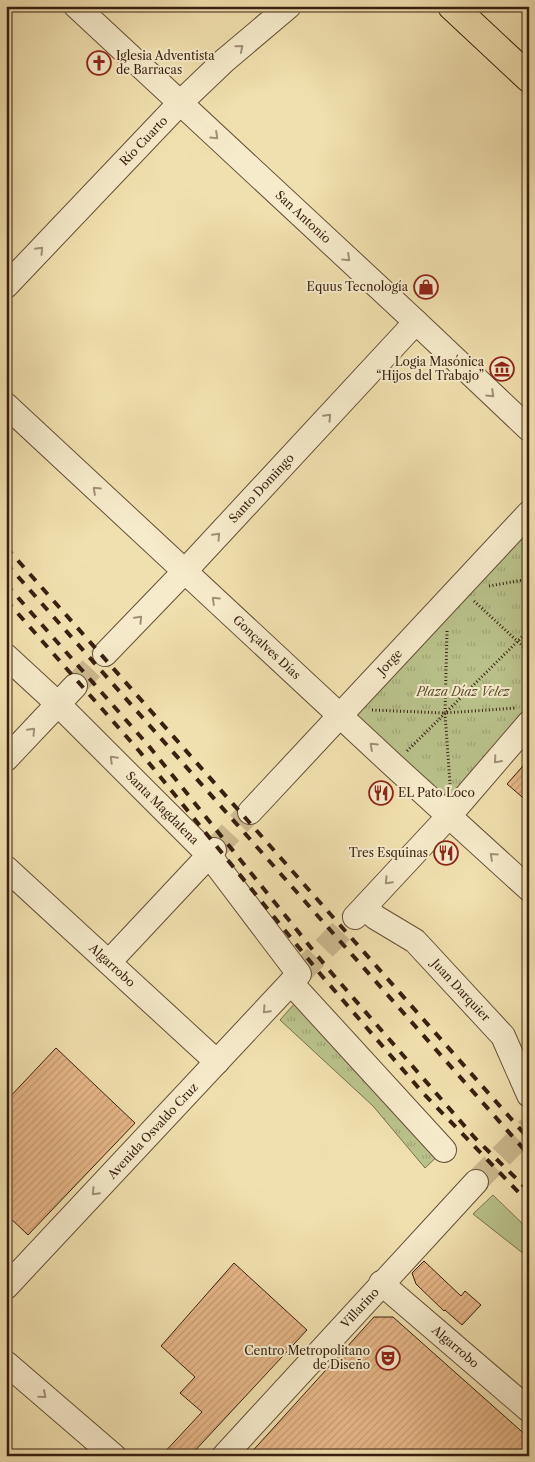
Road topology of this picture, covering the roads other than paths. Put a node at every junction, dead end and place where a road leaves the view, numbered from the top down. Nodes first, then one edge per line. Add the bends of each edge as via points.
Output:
1 (76, 6) edge
2 (289, 6) edge
3 (452, 6) edge
4 (529, 78) edge
5 (180, 103) junction
6 (6, 286) edge
7 (416, 322) junction
8 (6, 405) edge
9 (529, 429) edge
10 (529, 512) edge
11 (184, 572) junction
12 (105, 654) tunnel mouth
13 (6, 656) edge
14 (75, 686) tunnel mouth
15 (58, 704) junction
16 (340, 715) junction
17 (524, 715) edge
18 (6, 759) edge
19 (250, 812) tunnel mouth
20 (449, 816) junction
21 (211, 853) junction
22 (6, 868) edge
23 (529, 889) edge
24 (109, 962) junction
25 (295, 979) junction
26 (217, 1062) junction
27 (529, 1095) edge
28 (444, 1150) dead end
29 (476, 1182) tunnel mouth
30 (381, 1283) junction
31 (6, 1287) edge
32 (6, 1364) edge
33 (529, 1410) edge
34 (114, 1456) edge
35 (224, 1456) edge

1 - 5 street, San Antonio
5 -> 2 street, Río Cuarto
3 - 4 main road
6 -> 5 street, Río Cuarto
5 -> 7 street, San Antonio
7 -> 9 street, San Antonio
11 -> 7 street, Santo Domingo
11 -> 8 street, Gonçalves Días
10 - 16 street, Jorge
12 -> 11 street, Santo Domingo
16 -> 11 street, Gonçalves Días
13 - 15 street, Santa Magdalena
14 - 15 street
18 -> 15 street
21 -> 15 street, Santa Magdalena
16 - 19 street, Jorge
20 -> 16 street, Gonçalves Días
17 -> 20 street
23 -> 20 street, Gonçalves Días
20 -> 27 street, Juan Darquier via 360,912 375,917 415,941 503,1036
21 - 24 street
21 - 25 street, Santa Magdalena
22 - 24 street, Algarrobo
24 - 26 street, Algarrobo
25 -> 26 street, Avenida Osvaldo Cruz
25 - 28 street, Santa Magdalena
26 -> 31 street, Avenida Osvaldo Cruz
29 - 30 street, Villarino
30 - 33 street, Algarrobo
30 - 35 street, Villarino
32 -> 34 street

